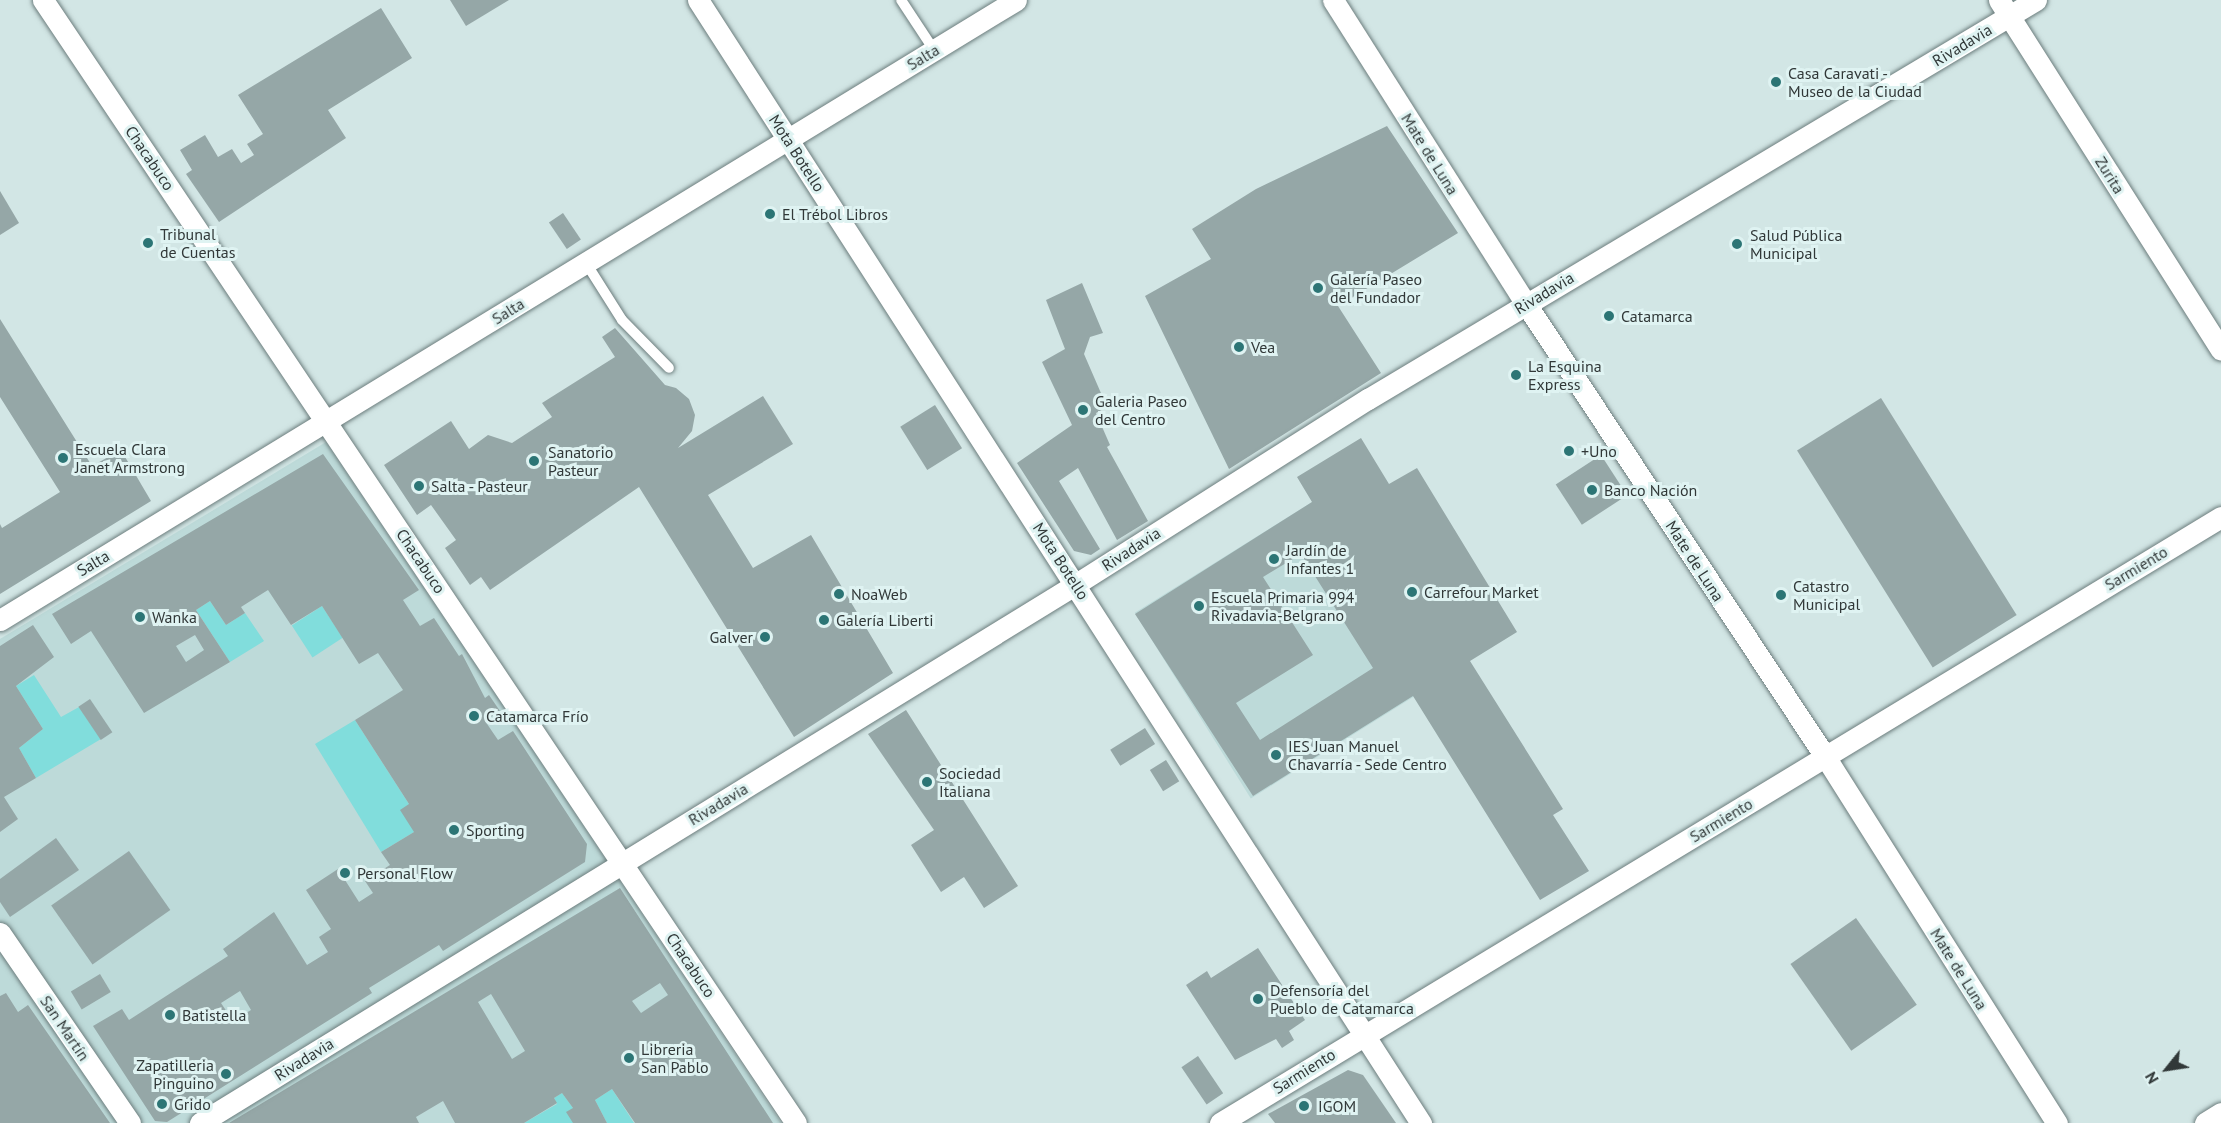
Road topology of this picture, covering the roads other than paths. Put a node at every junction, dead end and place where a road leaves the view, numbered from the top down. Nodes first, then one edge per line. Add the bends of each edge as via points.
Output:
1 (43, 0) edge
2 (698, 0) edge
3 (901, 0) edge
4 (1016, 0) edge
5 (1333, 0) edge
6 (2036, 0) edge
7 (2004, 8) edge
8 (934, 50) junction
9 (788, 140) junction
10 (586, 263) junction
11 (1526, 304) junction
12 (2221, 350) edge
13 (669, 368) dead end
14 (327, 422) junction
15 (2221, 517) edge
16 (1076, 584) junction
17 (0, 620) edge
18 (1826, 758) junction
19 (623, 862) junction
20 (0, 933) edge
21 (1363, 1034) junction
22 (2221, 1113) edge
23 (130, 1123) edge
24 (200, 1123) edge
25 (796, 1123) edge
26 (1220, 1123) edge
27 (1421, 1123) edge
28 (2057, 1123) edge
29 (2205, 1123) edge

1 - 14 street, Chacabuco
2 - 9 street, Mota Botello
3 - 8 lane
4 - 8 street, Salta
5 - 11 street, Mate de Luna
6 - 7 street, Rivadavia
7 - 11 street, Rivadavia
7 - 12 street, Zurita
8 - 9 street, Salta
9 - 10 street, Salta
9 - 16 street, Mota Botello
10 - 13 lane via 622,320
10 - 14 street, Salta
11 - 16 street, Rivadavia
11 - 18 street, Mate de Luna
14 - 17 street, Salta
14 - 19 street, Chacabuco
15 - 18 street, Sarmiento
16 - 19 street, Rivadavia
16 - 21 street, Mota Botello
18 - 21 street, Sarmiento
18 - 28 street, Mate de Luna
19 - 24 street, Rivadavia
19 - 25 street, Chacabuco
20 - 23 street, San Martín
21 - 26 street, Sarmiento
21 - 27 street, Mota Botello
22 - 29 street

